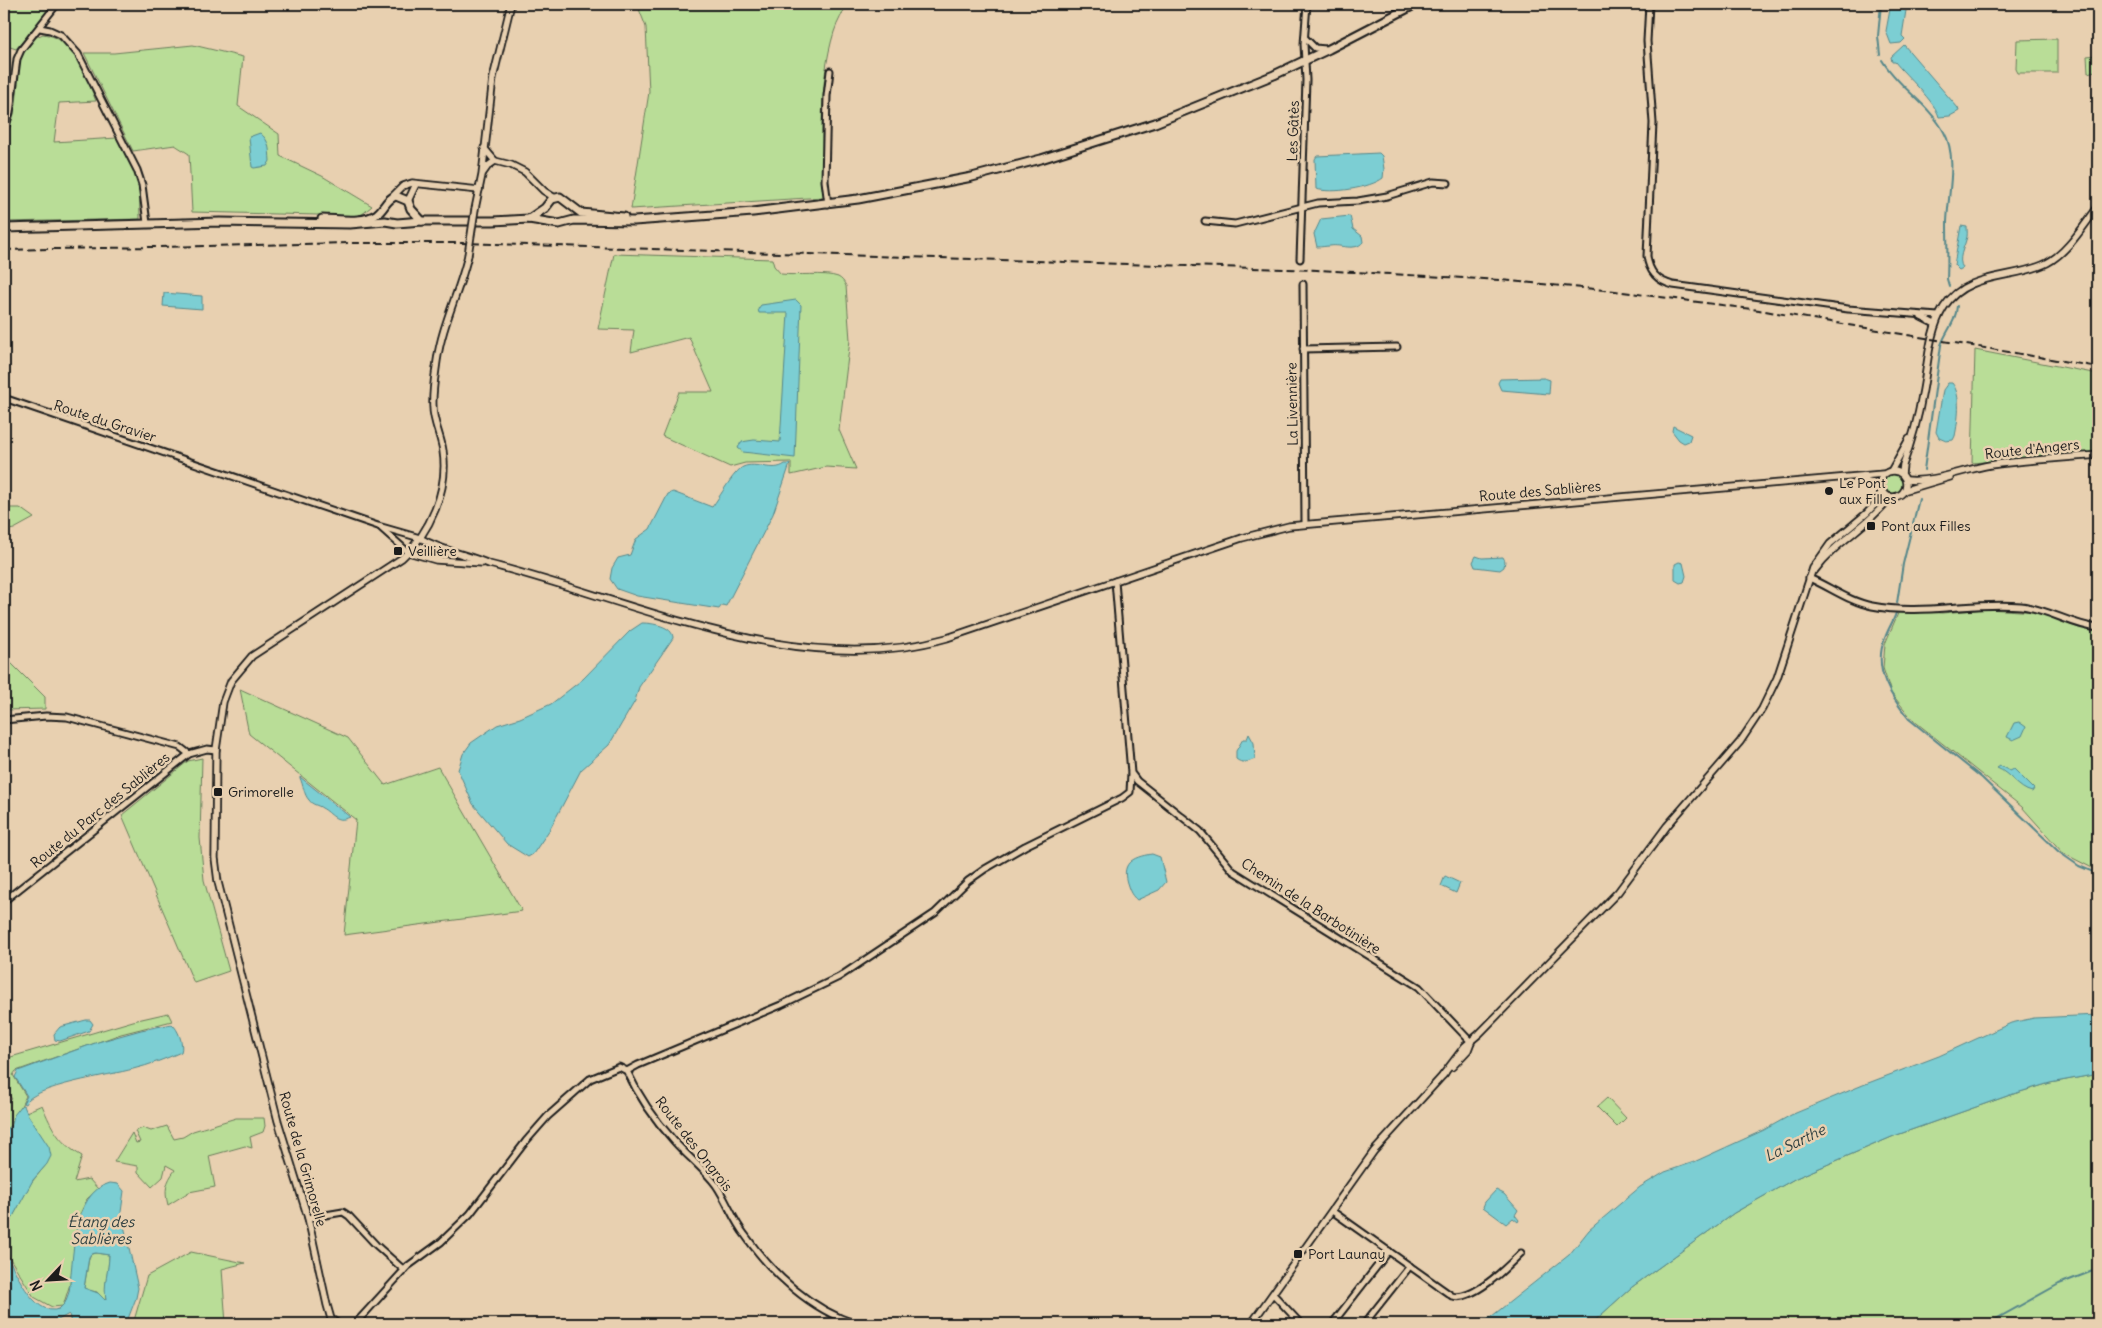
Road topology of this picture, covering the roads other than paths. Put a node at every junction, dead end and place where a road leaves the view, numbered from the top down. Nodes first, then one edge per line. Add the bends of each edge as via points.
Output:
1 (57, 4) edge
2 (511, 4) edge
3 (1307, 4) edge
4 (1416, 4) edge
5 (1649, 4) edge
6 (40, 28) junction
7 (1305, 38) junction
8 (1329, 49) junction
9 (1305, 61) junction
10 (830, 71) dead end
11 (4, 132) edge
12 (484, 148) junction
13 (495, 160) junction
14 (482, 175) junction
15 (1448, 183) dead end
16 (416, 184) junction
17 (479, 190) junction
18 (544, 191) junction
19 (392, 197) junction
20 (555, 198) junction
21 (408, 201) junction
22 (828, 204) junction
23 (570, 205) junction
24 (546, 206) junction
25 (384, 207) junction
26 (2098, 208) edge
27 (1301, 209) junction
28 (411, 210) junction
29 (655, 218) junction
30 (529, 219) junction
31 (422, 221) junction
32 (566, 221) junction
33 (1205, 221) dead end
34 (286, 222) junction
35 (392, 222) junction
36 (401, 222) junction
37 (551, 222) junction
38 (147, 223) junction
39 (4, 228) edge
40 (1300, 259) dead end
41 (1303, 284) dead end
42 (1913, 315) junction
43 (1938, 316) junction
44 (1935, 324) junction
45 (1398, 347) dead end
46 (1303, 349) junction
47 (4, 398) edge
48 (1914, 428) junction
49 (2098, 455) edge
50 (1968, 469) junction
51 (1891, 471) junction
52 (1883, 474) junction
53 (1902, 474) junction
54 (1842, 478) junction
55 (1906, 480) junction
56 (1881, 487) junction
57 (1906, 490) junction
58 (1890, 497) junction
59 (1305, 523) junction
60 (378, 526) junction
61 (420, 538) junction
62 (408, 552) junction
63 (489, 564) junction
64 (1809, 578) junction
65 (1115, 580) junction
66 (2098, 628) edge
67 (4, 720) edge
68 (216, 750) junction
69 (189, 754) junction
70 (1131, 774) junction
71 (1146, 788) junction
72 (1130, 792) junction
73 (4, 902) edge
74 (1471, 1042) junction
75 (627, 1071) junction
76 (1332, 1211) junction
77 (308, 1218) junction
78 (1389, 1251) junction
79 (1522, 1253) dead end
80 (1410, 1266) junction
81 (404, 1270) junction
82 (1273, 1294) junction
83 (329, 1322) edge
84 (338, 1324) edge
85 (355, 1324) edge
86 (856, 1324) edge
87 (1251, 1324) edge
88 (1301, 1324) edge
89 (1332, 1324) edge
90 (1364, 1324) edge

1 - 6 street
2 - 12 street, Route de la Grimorelle via 493,78
3 - 7 street, Les Gâtès
4 - 8 main road
5 - 42 street via 1647,42 1653,123 1647,242 1648,261 1653,274 1673,285
6 - 11 street via 17,58 10,113
6 - 38 street via 61,35 78,54 137,170
7 - 8 street via 1315,48
7 - 9 street, Les Gâtès
8 - 9 main road
9 - 22 main road via 1201,106 1099,142 964,178
9 - 27 street, Les Gâtès
10 - 22 street via 827,96
12 - 13 street
12 - 14 street, Route de la Grimorelle
13 - 14 street
13 - 18 street via 525,172
14 - 17 street, Route de la Grimorelle
15 - 27 street via 1432,182 1370,199 1318,203
16 - 17 street
16 - 19 street via 403,186
16 - 21 street
17 - 61 street, Route de la Grimorelle, bridge via 468,255 444,327 437,360 432,407 444,466 437,503
18 - 20 street
18 - 24 street
19 - 21 main road via 401,196
19 - 25 main road
20 - 23 main road via 564,199
20 - 24 main road
21 - 28 main road
22 - 29 main road
23 - 29 main road via 587,215
23 - 32 main road via 571,214
24 - 30 main road
24 - 37 main road via 546,216
25 - 34 main road via 365,219
25 - 35 main road
26 - 43 street via 2052,260 2034,268 1973,283 1947,301
27 - 33 street via 1235,224
27 - 40 street, Les Gâtès
28 - 31 main road
28 - 36 main road via 408,218
29 - 32 main road
30 - 31 main road
30 - 37 main road
31 - 36 main road
32 - 37 main road via 559,224
34 - 35 main road
34 - 38 main road
35 - 36 main road
38 - 39 main road
41 - 46 street, La Livennière
42 - 43 street
42 - 44 street
43 - 44 street
44 - 48 street
45 - 46 street
46 - 59 street, La Livennière
47 - 60 street, Route du Gravier
48 - 51 street
48 - 53 street
49 - 50 street, Route d'Angers
50 - 55 street, Route d'Angers via 1919,482
50 - 57 street, Route d'Angers
51 - 52 street
51 - 53 street
52 - 54 street, Route des Sablières
52 - 56 street
53 - 55 street
54 - 56 street, Route des Sablières via 1865,479
54 - 59 street, Route des Sablières
55 - 57 street
56 - 58 street
56 - 64 street via 1879,499 1822,553
57 - 58 street via 1900,496
58 - 64 street via 1868,522 1840,542
59 - 65 street, Route des Sablières via 1242,538
60 - 61 street, Route du Gravier
60 - 62 street
61 - 62 street, Route de la Grimorelle
61 - 63 street via 442,549
62 - 63 street via 436,560
62 - 68 street, Route de la Grimorelle via 247,662 226,691
63 - 65 street, Route des Sablières via 726,633 827,649 862,651 928,643
64 - 66 street via 1874,606 1937,610 2023,606
64 - 74 street via 1777,678 1751,728 1667,826 1618,892
65 - 70 street
67 - 69 street via 67,717 180,746
68 - 69 street, Route du Parc des Sablières
68 - 77 street, Route de la Grimorelle via 215,858 225,910 278,1121
69 - 73 street, Route du Parc des Sablières
70 - 71 street, Chemin de la Barbotinière
70 - 72 street
71 - 72 street
71 - 74 street, Chemin de la Barbotinière via 1200,831 1233,871 1420,987
72 - 75 street via 985,869 935,913 839,977
74 - 76 street via 1374,1151
75 - 81 street via 619,1067 590,1079 573,1092 526,1141 470,1214 441,1242
75 - 86 street, Route des Ongrois via 674,1141 716,1186 744,1235 770,1267 801,1296
76 - 78 street
76 - 82 street
77 - 81 street via 343,1212
77 - 83 street, Route de la Grimorelle
78 - 80 street
78 - 89 street
79 - 80 street via 1494,1280 1459,1297 1452,1296
80 - 90 street
81 - 85 street
82 - 87 street
82 - 88 street
83 - 84 street

